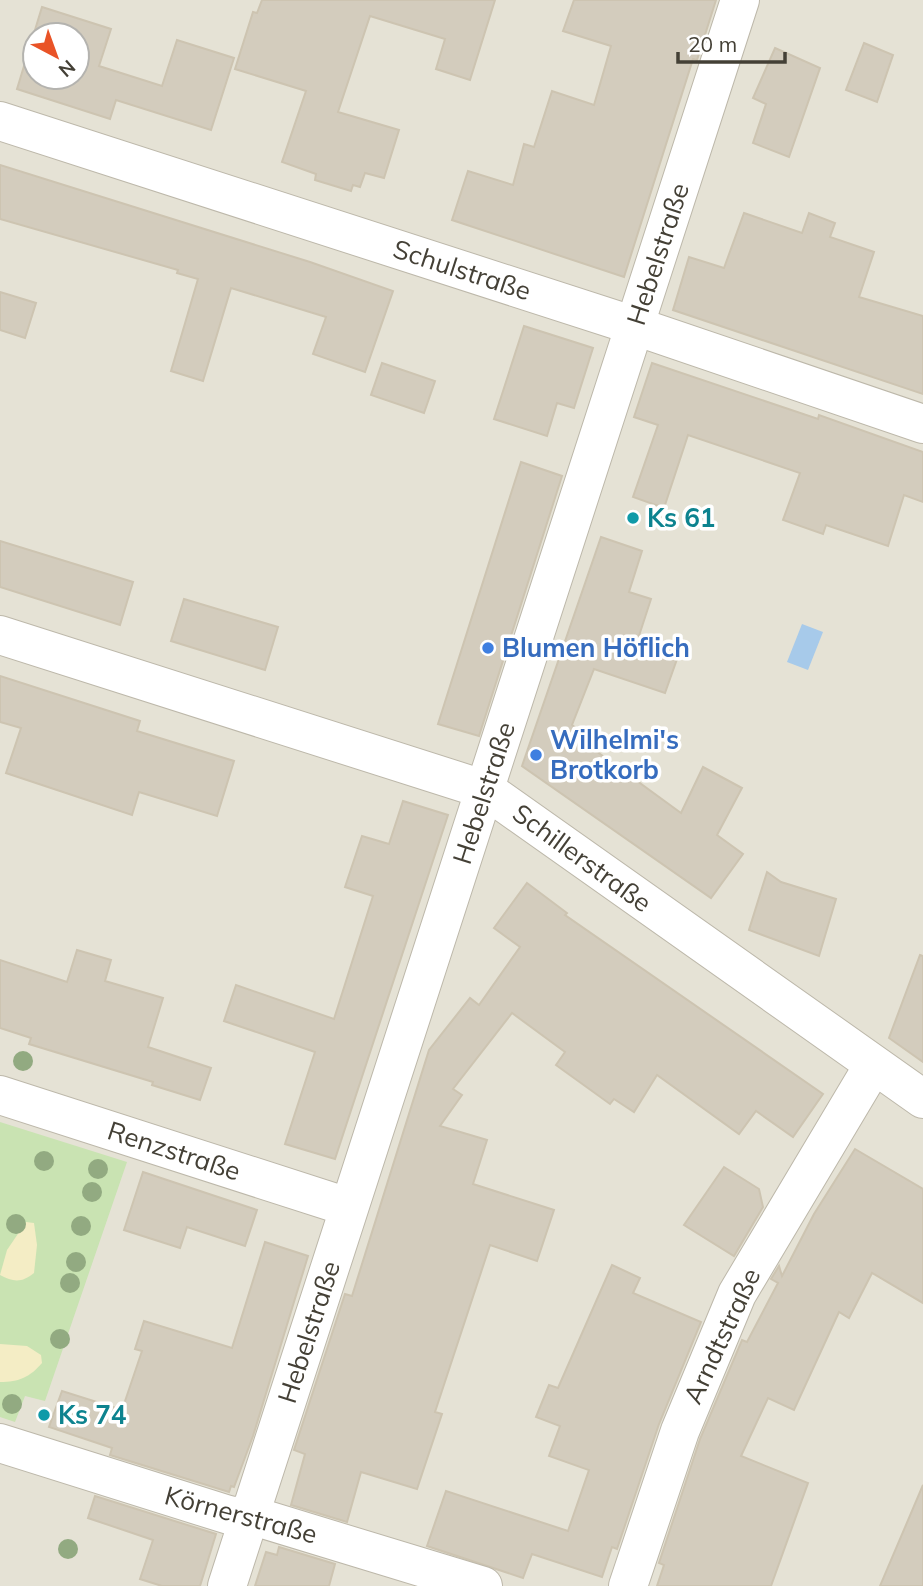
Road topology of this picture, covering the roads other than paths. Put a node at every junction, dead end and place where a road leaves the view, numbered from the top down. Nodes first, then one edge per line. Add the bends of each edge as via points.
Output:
1 (740, 0) edge
2 (0, 121) edge
3 (635, 326) junction
4 (923, 424) edge
5 (0, 635) edge
6 (486, 790) junction
7 (873, 1066) junction
8 (0, 1095) edge
9 (923, 1099) edge
10 (348, 1207) junction
11 (0, 1443) edge
12 (250, 1516) junction
13 (227, 1586) edge
14 (483, 1586) edge
15 (628, 1586) edge

1 - 3 street, Hebelstraße
2 - 3 street, Schulstraße
3 - 4 street, Schulstraße
3 - 6 street, Hebelstraße
5 - 6 street, Schillerstraße
6 - 7 street, Schillerstraße
6 - 10 street, Hebelstraße
7 - 9 street, Schillerstraße
7 - 15 street, Arndtstraße via 737,1294 680,1431
8 - 10 street, Renzstraße
10 - 12 street, Hebelstraße
11 - 12 street, Körnerstraße via 232,1516
12 - 13 street, Hebelstraße
12 - 14 street, Körnerstraße

